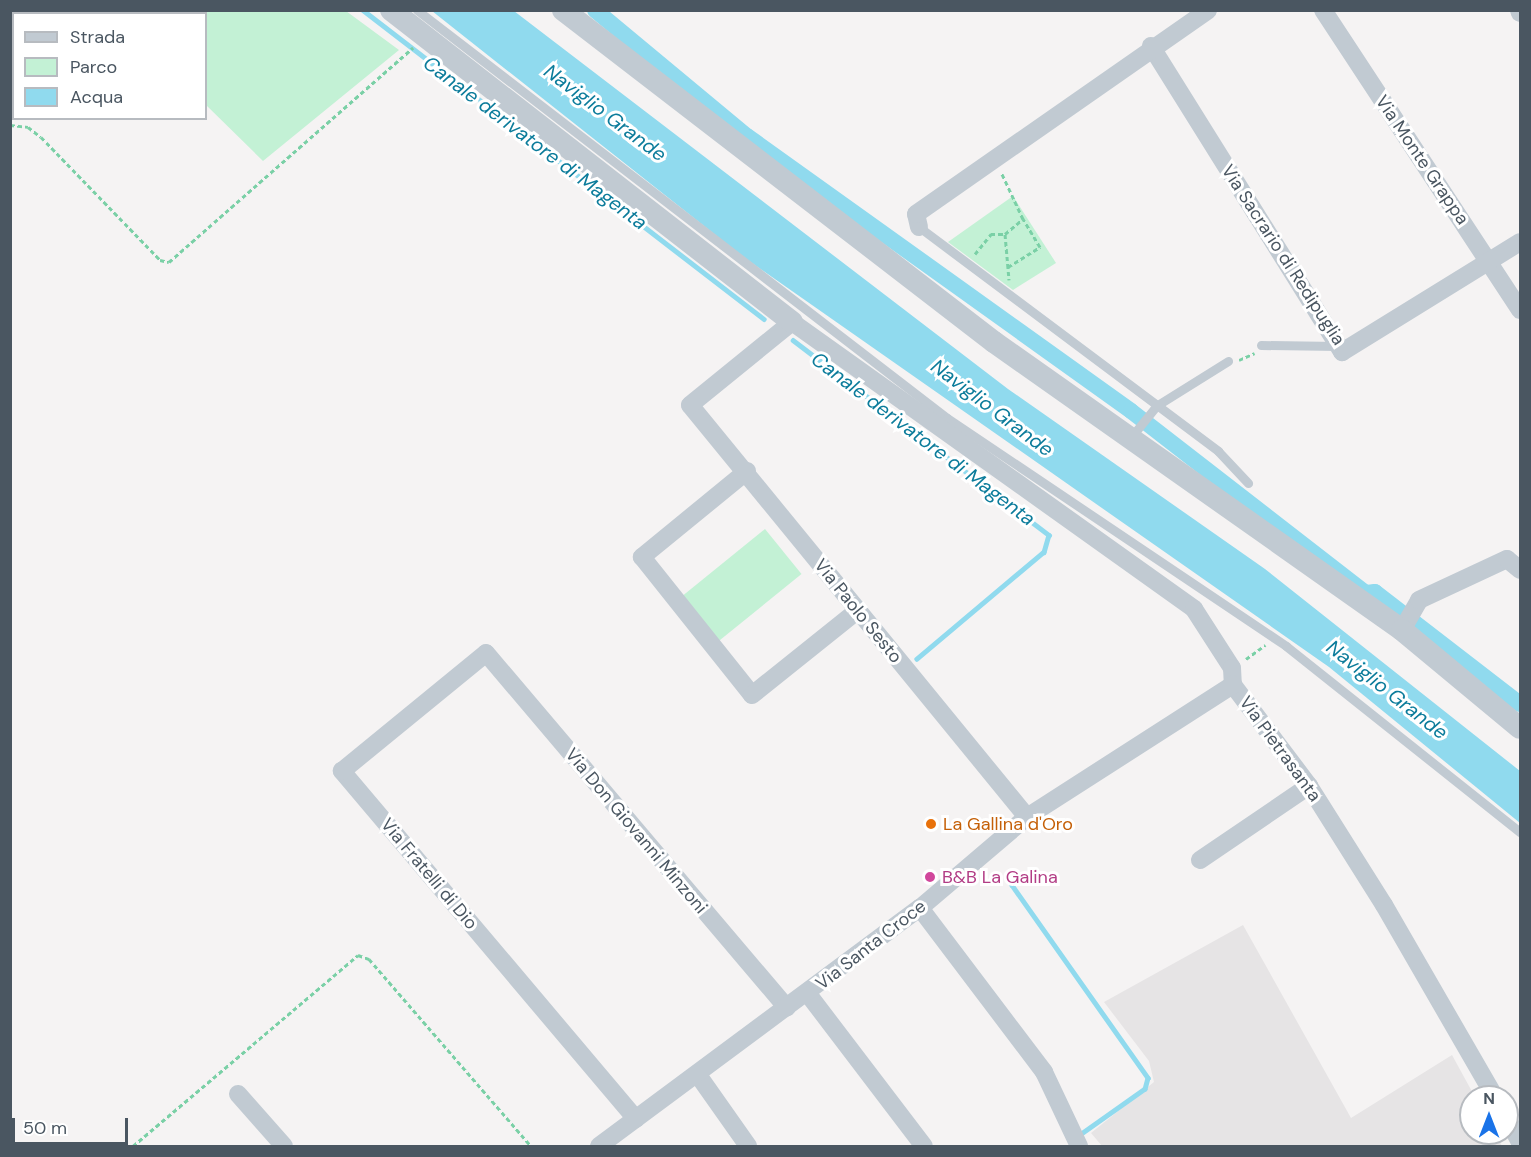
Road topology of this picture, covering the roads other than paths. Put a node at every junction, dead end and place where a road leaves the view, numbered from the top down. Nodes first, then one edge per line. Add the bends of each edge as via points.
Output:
1 (391, 10) edge
2 (417, 10) edge
3 (563, 10) edge
4 (1208, 10) edge
5 (1323, 10) edge
6 (1151, 46) junction
7 (919, 227) joint
8 (1521, 242) edge
9 (1490, 262) junction
10 (1521, 310) edge
11 (792, 322) junction
12 (1261, 345) road end
13 (1338, 346) junction
14 (1228, 361) road end
15 (1156, 406) junction
16 (1132, 436) junction
17 (747, 471) junction
18 (1248, 483) dead end
19 (1514, 565) edge
20 (857, 610) junction
21 (1407, 622) junction
22 (486, 653) joint
23 (1233, 676) junction
24 (1521, 728) edge
25 (1309, 786) junction
26 (1027, 817) junction
27 (1521, 832) edge
28 (1200, 860) dead end
29 (920, 908) junction
30 (808, 994) junction
31 (787, 1008) junction
32 (698, 1075) junction
33 (1488, 1085) edge
34 (238, 1094) dead end
35 (636, 1119) junction
36 (284, 1146) edge
37 (599, 1146) edge
38 (748, 1146) edge
39 (924, 1146) edge
40 (1080, 1146) edge

1 - 11 street
2 - 27 lane via 947,418 1286,646
3 - 16 street via 994,342
4 - 6 street
5 - 9 street, Via Monte Grappa
6 - 7 street via 916,214
6 - 13 street, Via Sacrario di Redipuglia
7 - 15 lane
8 - 9 street
9 - 10 street, Via Monte Grappa
9 - 13 street, Via Sacrario di Redipuglia via 1342,352
11 - 17 street, Via Paolo Sesto via 690,405
11 - 23 street, Via Pietrasanta via 1014,483 1165,585 1194,609
12 - 13 lane
14 - 15 lane
15 - 16 lane
15 - 18 lane via 1218,451
16 - 21 street
17 - 20 street, Via Paolo Sesto
17 - 20 street via 642,557 664,585 752,695
19 - 21 street via 1419,600
20 - 26 street, Via Paolo Sesto
21 - 24 street
22 - 31 street, Via Don Giovanni Minzoni
22 - 35 street, Via Fratelli di Dio via 342,771
23 - 25 street, Via Pietrasanta
23 - 26 street, Via Santa Croce
25 - 28 street
25 - 33 street, Via Pietrasanta
26 - 29 street, Via Santa Croce
29 - 30 street, Via Santa Croce
29 - 40 street via 1044,1072
30 - 31 street, Via Santa Croce
30 - 39 street
31 - 32 street, Via Santa Croce
32 - 35 street, Via Santa Croce
32 - 38 street
34 - 36 street
35 - 37 street, Via Santa Croce

